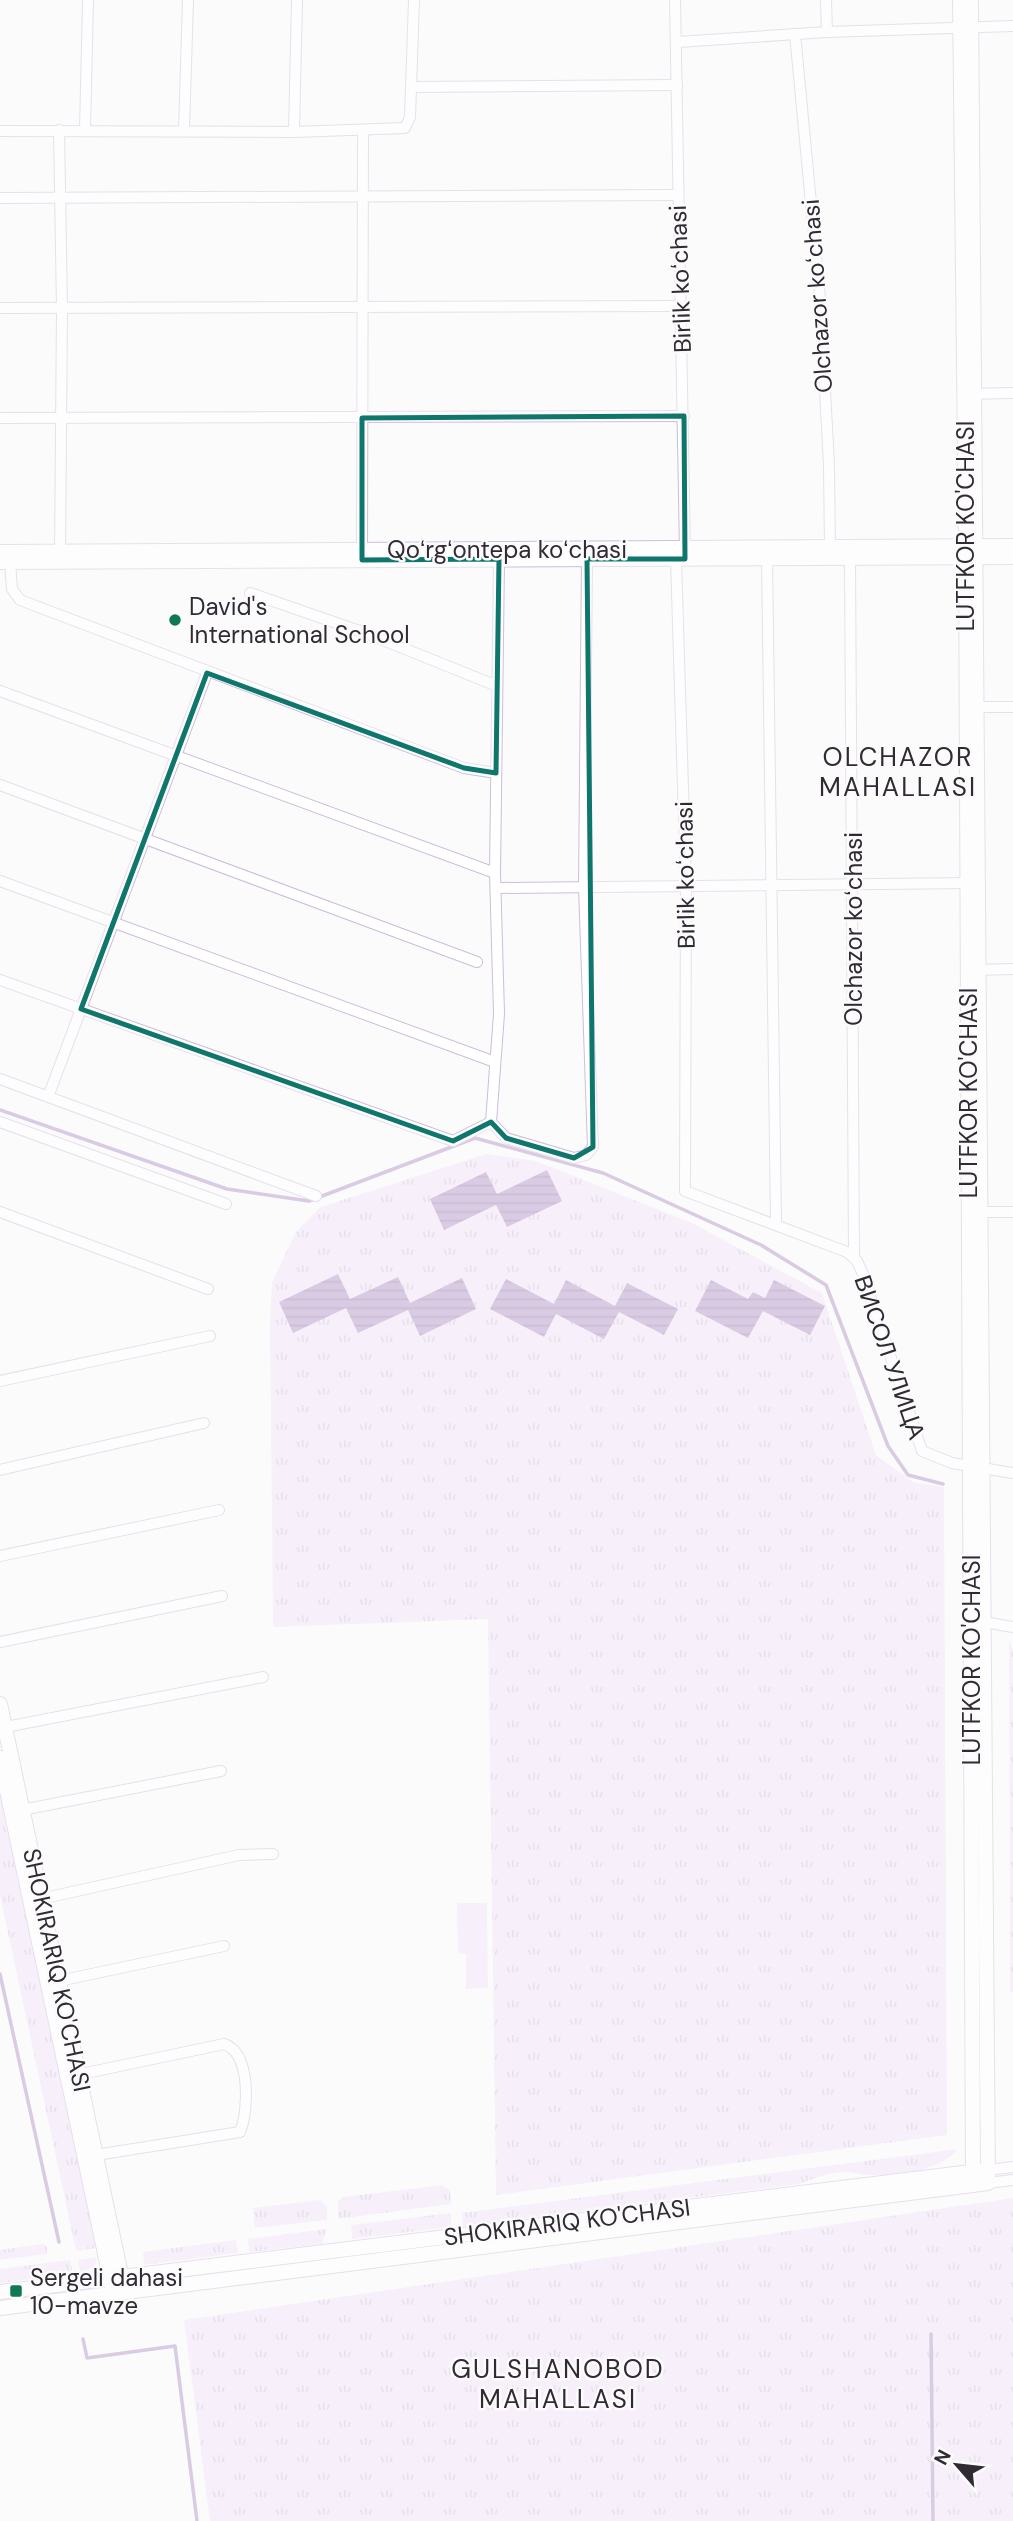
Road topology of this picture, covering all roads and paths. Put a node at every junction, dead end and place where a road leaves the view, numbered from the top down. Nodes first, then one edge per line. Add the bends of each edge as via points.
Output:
1 (88, 0) edge
2 (188, 0) edge
3 (297, 0) edge
4 (414, 0) edge
5 (675, 0) edge
6 (826, 0) edge
7 (960, 0) edge
8 (971, 0) edge
9 (1013, 26) edge
10 (966, 27) junction
11 (827, 32) junction
12 (795, 34) junction
13 (678, 42) junction
14 (677, 85) junction
15 (411, 87) junction
16 (59, 130) junction
17 (85, 130) junction
18 (184, 130) junction
19 (363, 130) junction
20 (0, 131) edge
21 (294, 132) junction
22 (678, 195) junction
23 (363, 197) junction
24 (0, 198) edge
25 (60, 198) junction
26 (681, 306) junction
27 (0, 308) edge
28 (62, 308) junction
29 (362, 308) junction
30 (1013, 393) edge
31 (970, 394) junction
32 (684, 416) junction
33 (0, 418) edge
34 (362, 418) junction
35 (62, 419) junction
36 (1013, 546) edge
37 (830, 552) junction
38 (971, 552) junction
39 (362, 555) junction
40 (682, 555) junction
41 (60, 556) junction
42 (1013, 557) edge
43 (3, 558) edge
44 (767, 558) junction
45 (850, 558) junction
46 (499, 559) junction
47 (587, 559) junction
48 (250, 593) dead end
49 (207, 673) junction
50 (497, 686) junction
51 (0, 691) edge
52 (972, 707) junction
53 (1013, 707) edge
54 (176, 756) junction
55 (496, 773) junction
56 (0, 785) edge
57 (146, 838) junction
58 (495, 873) junction
59 (0, 881) edge
60 (854, 883) junction
61 (973, 883) junction
62 (769, 884) junction
63 (686, 886) junction
64 (584, 887) junction
65 (498, 888) junction
66 (114, 923) junction
67 (477, 962) dead end
68 (974, 970) junction
69 (1013, 970) edge
70 (0, 981) edge
71 (81, 1009) junction
72 (495, 1062) junction
73 (0, 1079) edge
74 (48, 1097) junction
75 (0, 1122) edge
76 (491, 1122) junction
77 (685, 1191) joint
78 (316, 1196) dead end
79 (226, 1204) dead end
80 (0, 1212) edge
81 (975, 1212) junction
82 (1013, 1212) edge
83 (776, 1223) junction
84 (854, 1258) junction
85 (208, 1289) dead end
86 (210, 1336) dead end
87 (0, 1381) edge
88 (204, 1423) dead end
89 (976, 1467) junction
90 (0, 1470) edge
91 (1013, 1474) edge
92 (219, 1510) dead end
93 (0, 1556) edge
94 (222, 1596) dead end
95 (984, 1622) junction
96 (1013, 1627) edge
97 (0, 1642) edge
98 (263, 1677) dead end
99 (0, 1704) edge
100 (2, 1727) edge
101 (0, 1758) edge
102 (221, 1771) dead end
103 (17, 1811) junction
104 (273, 1854) dead end
105 (36, 1900) junction
106 (225, 1946) dead end
107 (53, 1982) junction
108 (73, 2076) junction
109 (90, 2156) junction
110 (1013, 2167) edge
111 (980, 2178) junction
112 (1013, 2180) edge
113 (117, 2285) junction
114 (0, 2292) edge
115 (0, 2308) edge

1 - 17 street
2 - 18 street
3 - 21 street
4 - 15 street
5 - 13 street, Birlik koʻchasi
6 - 11 street
7 - 10 main road, LUTFKOR KO'CHASI
8 - 10 main road, LUTFKOR KO'CHASI
9 - 10 street
10 - 11 street
10 - 31 main road, LUTFKOR KO'CHASI
11 - 12 street
12 - 13 street
12 - 37 street, Olchazor koʻchasi via 820,298
13 - 14 street, Birlik koʻchasi
14 - 15 street
14 - 22 street, Birlik koʻchasi
15 - 19 street via 405,128
16 - 17 street
16 - 20 street
16 - 25 street
17 - 18 street
18 - 21 street
19 - 21 street
19 - 23 street
22 - 23 street
22 - 26 street, Birlik koʻchasi
23 - 25 street
23 - 29 street
24 - 25 street
25 - 28 street
26 - 29 street
26 - 32 street, Birlik koʻchasi
27 - 28 street
28 - 29 street
28 - 35 street
29 - 34 street
30 - 31 street
31 - 38 main road, LUTFKOR KO'CHASI
32 - 34 street
32 - 40 street, Birlik koʻchasi
33 - 35 street
34 - 35 street
34 - 39 street
35 - 41 street
36 - 38 main road, Qoʻrgʻontepa koʻchasi
37 - 38 main road, Qoʻrgʻontepa koʻchasi
37 - 40 main road, Qoʻrgʻontepa koʻchasi
37 - 44 main road, Qoʻrgʻontepa koʻchasi
37 - 45 main road, Qoʻrgʻontepa koʻchasi
38 - 42 main road, Qoʻrgʻontepa koʻchasi
38 - 45 main road, Qoʻrgʻontepa koʻchasi
38 - 52 main road, LUTFKOR KO'CHASI
39 - 40 main road, Qoʻrgʻontepa koʻchasi
39 - 41 main road, Qoʻrgʻontepa koʻchasi
39 - 46 main road, Qoʻrgʻontepa koʻchasi
40 - 44 main road, Qoʻrgʻontepa koʻchasi
40 - 47 main road, Qoʻrgʻontepa koʻchasi
40 - 63 street, Birlik koʻchasi
41 - 43 main road, Qoʻrgʻontepa koʻchasi
43 - 49 street via 20,600
44 - 62 street
45 - 60 street, Olchazor koʻchasi
46 - 47 main road, Qoʻrgʻontepa koʻchasi
46 - 50 street
47 - 64 street
48 - 50 street
49 - 54 street
49 - 55 street via 464,768
50 - 55 street
51 - 54 street
52 - 53 street
52 - 61 main road, LUTFKOR KO'CHASI
54 - 57 street
54 - 58 street
55 - 58 street
56 - 57 street
57 - 66 street
57 - 67 street
58 - 65 street
59 - 66 street
60 - 61 street
60 - 62 street
60 - 84 street, Olchazor koʻchasi
61 - 68 main road, LUTFKOR KO'CHASI
62 - 63 street
62 - 83 street
63 - 64 street
63 - 77 street, Birlik koʻchasi
64 - 65 street
64 - 76 street via 593,1147 575,1158 506,1138
65 - 72 street
66 - 71 street
66 - 72 street
68 - 69 street
68 - 81 main road, LUTFKOR KO'CHASI
70 - 71 street
71 - 74 street
71 - 76 street via 453,1141
72 - 76 street
73 - 74 street
74 - 78 street
75 - 79 street
77 - 83 street, ВИСОЛ УЛИЦА
80 - 85 street
81 - 82 street
81 - 89 main road, LUTFKOR KO'CHASI
83 - 84 street, ВИСОЛ УЛИЦА via 841,1248
84 - 89 street, ВИСОЛ УЛИЦА via 919,1446 932,1456
86 - 87 street
88 - 90 street
89 - 91 street, ВИСОЛ УЛИЦА
89 - 95 main road, LUTFKOR KO'CHASI
89 - 111 main road, LUTFKOR KO'CHASI
92 - 93 street
94 - 97 street
95 - 96 street
95 - 111 main road, LUTFKOR KO'CHASI
98 - 100 street
99 - 100 main road, SHOKIRARIQ KO'CHASI
100 - 103 main road, SHOKIRARIQ KO'CHASI
101 - 103 main road, SHOKIRARIQ KO'CHASI
102 - 103 street
103 - 105 main road, SHOKIRARIQ KO'CHASI
104 - 105 street via 239,1855
105 - 107 main road, SHOKIRARIQ KO'CHASI
106 - 107 street
107 - 108 main road, SHOKIRARIQ KO'CHASI
108 - 109 main road, SHOKIRARIQ KO'CHASI
108 - 109 street via 224,2045 240,2058 244,2112 240,2132
109 - 113 main road, SHOKIRARIQ KO'CHASI
110 - 111 street, SHOKIRARIQ KO'CHASI
111 - 112 street, SHOKIRARIQ KO'CHASI
111 - 113 main road, SHOKIRARIQ KO'CHASI
113 - 114 main road, SHOKIRARIQ KO'CHASI
113 - 115 main road, SHOKIRARIQ KO'CHASI

